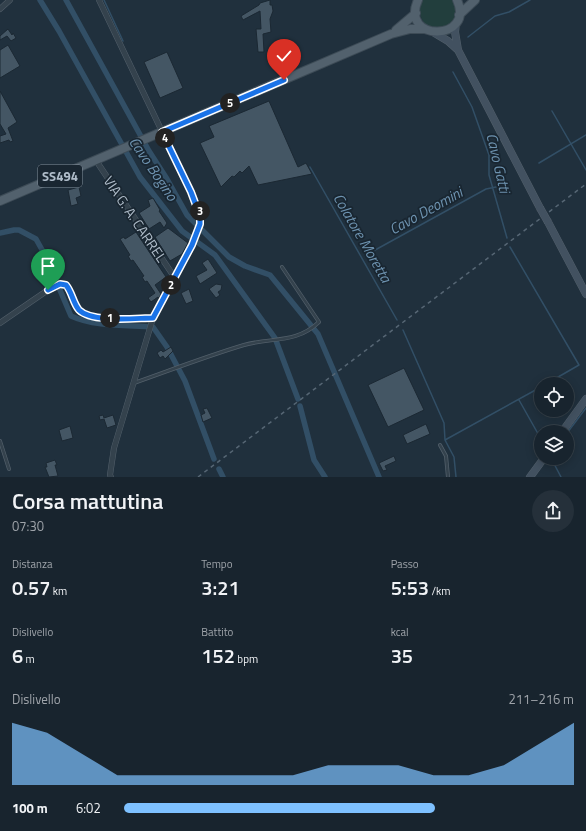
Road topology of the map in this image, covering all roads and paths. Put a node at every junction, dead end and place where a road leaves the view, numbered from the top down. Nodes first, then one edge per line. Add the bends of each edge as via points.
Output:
1 (10, 0) edge
2 (99, 0) edge
3 (418, 0) edge
4 (457, 0) edge
5 (475, 0) edge
6 (0, 8) edge
7 (416, 13) junction
8 (457, 19) junction
9 (429, 30) junction
10 (391, 34) junction
11 (458, 50) junction
12 (162, 132) junction
13 (98, 159) junction
14 (0, 201) edge
15 (282, 267) dead end
16 (175, 278) junction
17 (586, 294) edge
18 (152, 320) junction
19 (0, 323) edge
20 (132, 384) junction
21 (586, 399) edge
22 (567, 425) edge
23 (0, 441) edge
24 (440, 445) dead end
25 (539, 465) edge
26 (9, 469) dead end
27 (110, 476) edge
28 (448, 477) edge
29 (530, 477) edge

1 - 6 street
2 - 12 street
3 - 7 main road
4 - 8 main road
5 - 8 main road
7 - 9 main road via 419,22
7 - 10 main road, SS494
8 - 9 main road via 445,31
8 - 11 main road via 455,32
9 - 10 main road, SS494 via 410,29
9 - 11 main road via 448,40
10 - 12 main road, SS494
11 - 17 main road, bridge
12 - 13 main road, SS494
12 - 16 street via 200,212 200,224 194,240
13 - 14 main road, SS494
13 - 16 street, VIA G. A. CARREL via 99,165
15 - 20 lane via 319,322 309,331 278,340 246,344
16 - 18 street
18 - 19 street via 85,315 77,308 65,284
18 - 20 street
20 - 27 street via 114,448
21 - 22 main road
23 - 26 lane
24 - 28 lane via 446,456
25 - 29 main road

